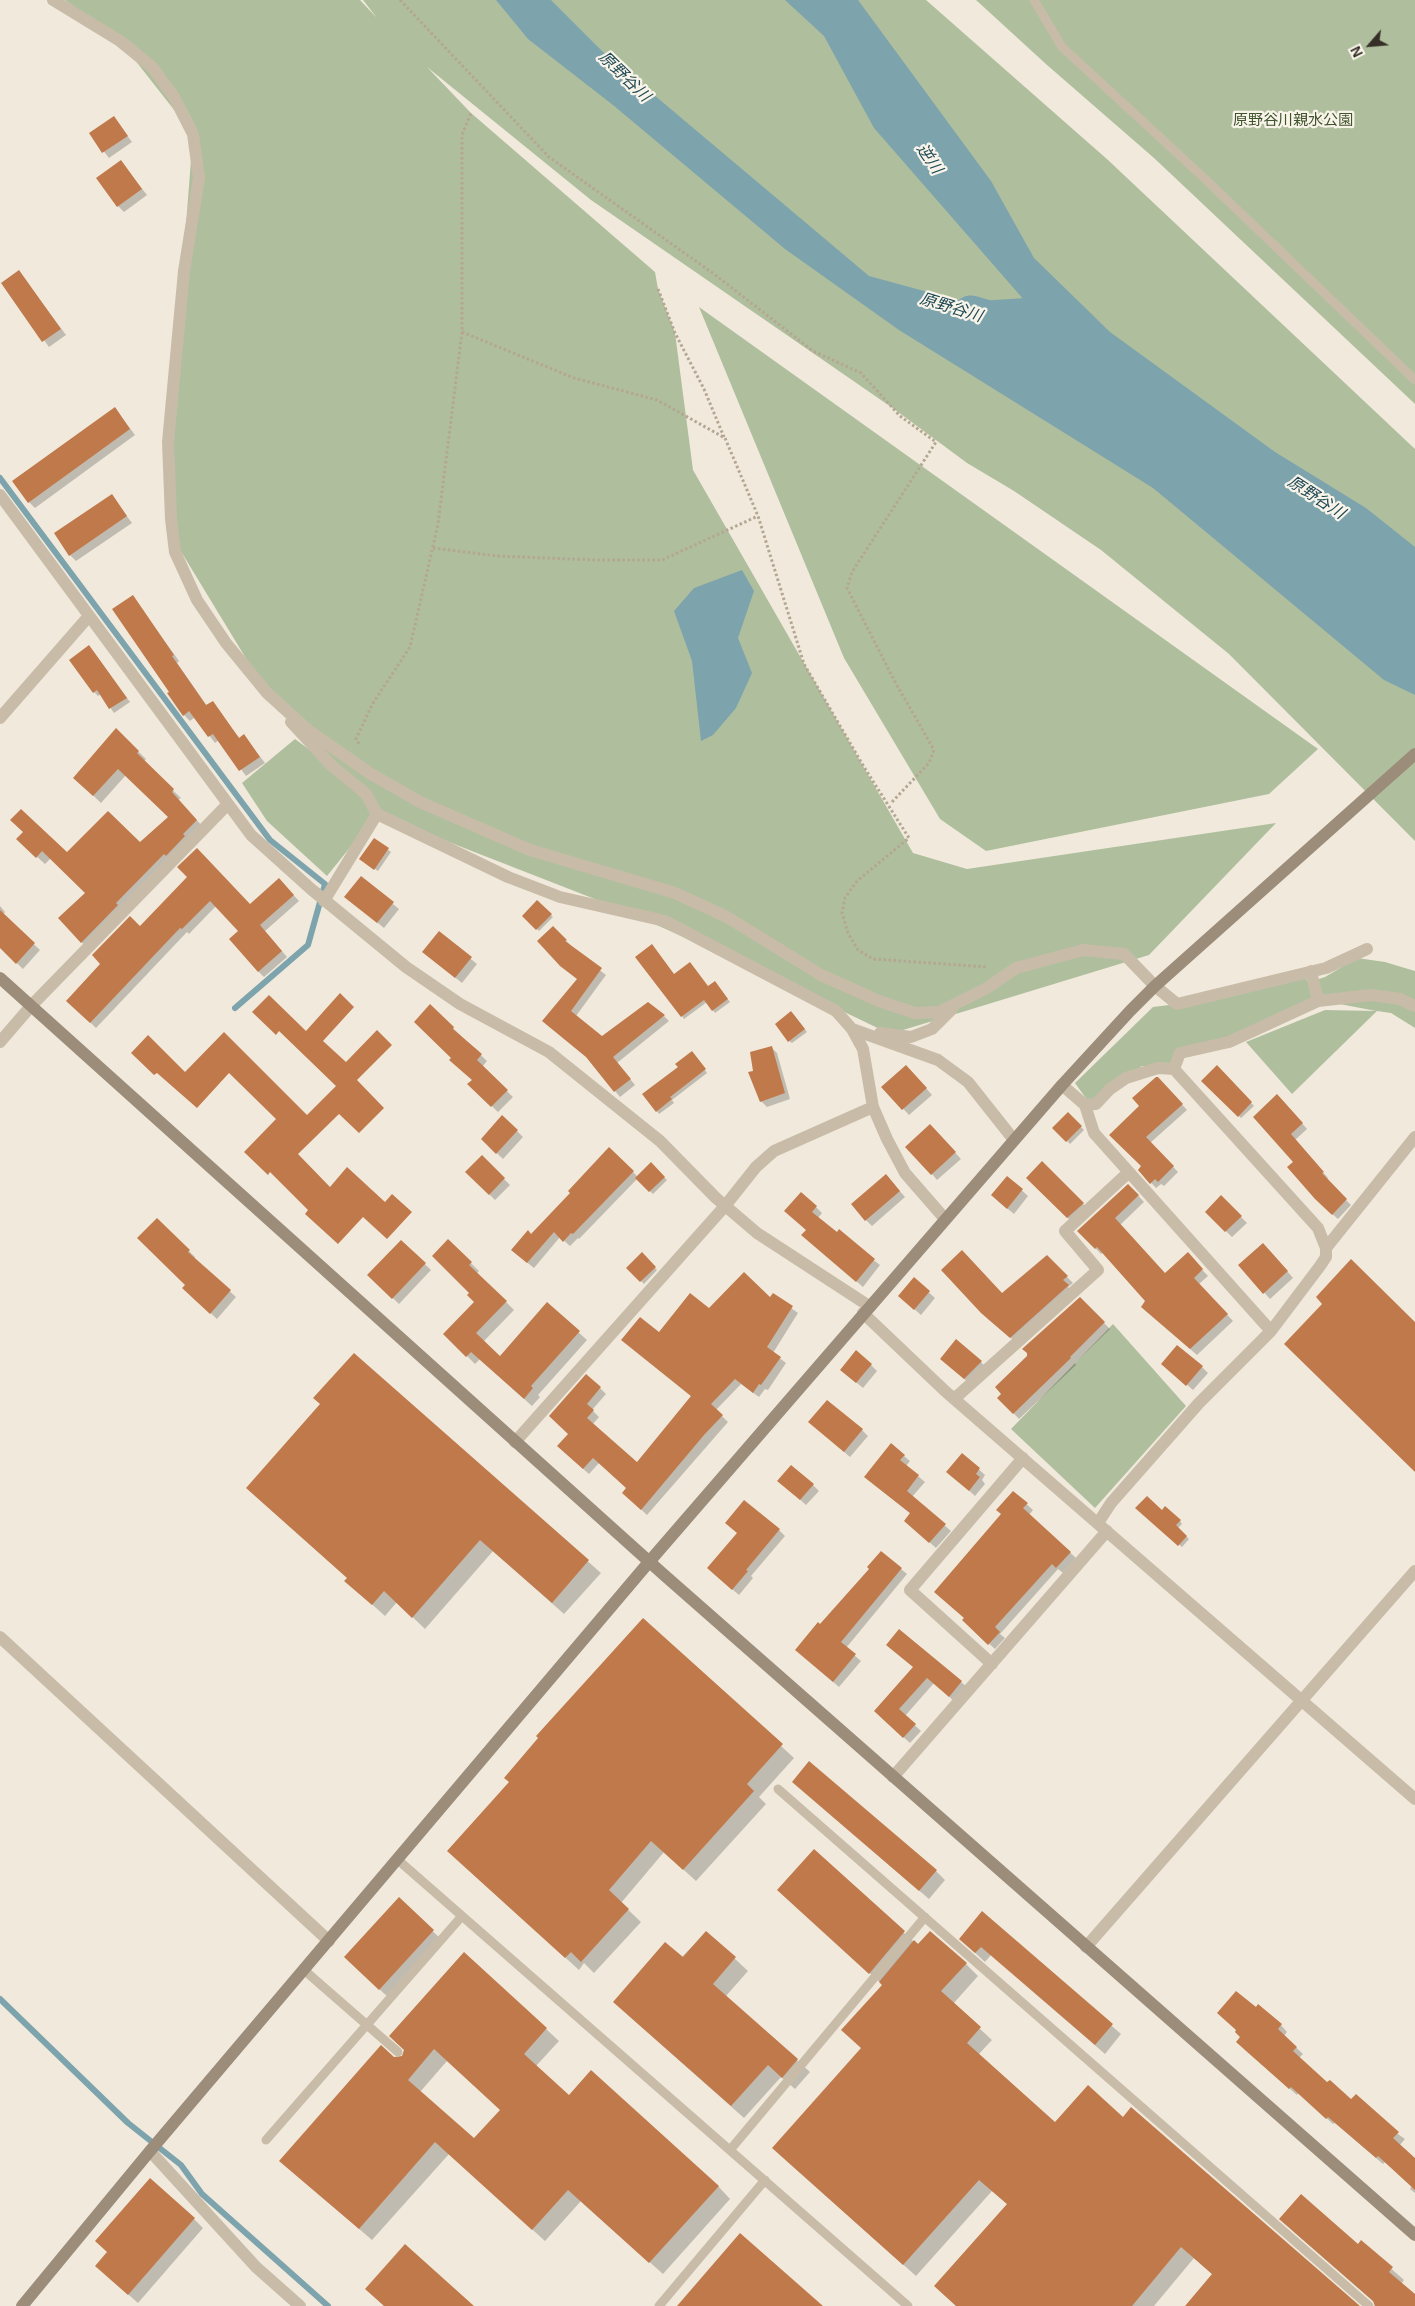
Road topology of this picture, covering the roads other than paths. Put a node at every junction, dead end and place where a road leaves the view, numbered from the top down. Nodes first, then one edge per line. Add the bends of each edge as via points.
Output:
1 (53, 0) edge
2 (1034, 0) edge
3 (1415, 380) edge
4 (0, 495) edge
5 (90, 616) junction
6 (267, 693) junction
7 (0, 718) edge
8 (1415, 754) edge
9 (228, 804) junction
10 (377, 814) junction
11 (324, 901) junction
12 (1367, 949) dead end
13 (1311, 971) junction
14 (0, 978) edge
15 (1155, 986) junction
16 (1318, 1001) junction
17 (960, 1002) junction
18 (31, 1006) junction
19 (1415, 1006) edge
20 (852, 1029) junction
21 (0, 1042) edge
22 (1174, 1068) junction
23 (1062, 1085) junction
24 (1085, 1105) junction
25 (873, 1107) junction
26 (1415, 1137) edge
27 (1014, 1140) junction
28 (1129, 1172) junction
29 (725, 1206) junction
30 (945, 1219) junction
31 (1326, 1248) junction
32 (866, 1309) junction
33 (1271, 1331) junction
34 (954, 1398) junction
35 (516, 1442) junction
36 (1023, 1458) junction
37 (1103, 1527) junction
38 (649, 1562) junction
39 (1415, 1571) edge
40 (0, 1637) edge
41 (992, 1664) junction
42 (1302, 1699) junction
43 (894, 1777) junction
44 (778, 1789) dead end
45 (1415, 1799) edge
46 (398, 1860) junction
47 (462, 1916) junction
48 (925, 1916) junction
49 (329, 1941) junction
50 (1086, 1947) junction
51 (304, 1970) junction
52 (367, 2024) junction
53 (398, 2052) dead end
54 (266, 2140) dead end
55 (730, 2150) junction
56 (150, 2151) junction
57 (765, 2180) junction
58 (1415, 2235) edge
59 (22, 2306) edge
60 (300, 2306) edge
61 (659, 2306) edge
62 (908, 2306) edge
63 (1369, 2306) edge

1 - 6 street via 120,41 152,67 174,97 193,134 199,178 184,271 168,442 175,552 197,600 226,643
2 - 3 lane via 1062,47
4 - 5 street
5 - 7 street
5 - 9 street
6 - 10 street via 305,739 366,794
6 - 17 street via 317,736 371,774 420,802 530,850 675,893 728,917 821,975 879,1001 914,1013 939,1012
8 - 15 street
9 - 11 street via 251,835
9 - 18 street
10 - 11 street
10 - 20 street via 508,877 560,897 665,922 836,1011
11 - 29 street via 406,967 460,1004 549,1052 660,1141
12 - 13 street via 1326,968
13 - 15 street via 1177,1004
13 - 16 street
14 - 18 street
15 - 17 street via 1124,954 1083,950 1016,968
15 - 23 street
16 - 19 street via 1371,995 1400,999
16 - 22 street via 1229,1042 1180,1053
17 - 20 street via 932,1029 911,1037
18 - 21 street
18 - 35 street
20 - 25 street via 863,1049
20 - 27 street via 938,1060 968,1082
22 - 24 street via 1158,1068 1126,1078 1096,1104
22 - 31 street via 1318,1228
23 - 24 street
23 - 27 street
24 - 28 street via 1094,1133
25 - 29 street via 774,1151 756,1167
25 - 30 street via 905,1173
26 - 31 street
27 - 30 street
28 - 33 street
28 - 34 street via 1065,1231 1098,1270
29 - 32 street via 757,1233
29 - 35 street
30 - 32 street
31 - 33 street via 1326,1257
32 - 34 street
32 - 38 street
33 - 37 street via 1199,1402 1111,1503
34 - 36 street
35 - 38 street
36 - 37 street
36 - 41 street via 910,1590
37 - 41 street
37 - 42 street
38 - 43 street
38 - 46 street
39 - 42 street
40 - 49 street
41 - 43 street
42 - 45 street
42 - 50 street
43 - 50 street
44 - 48 lane
46 - 47 lane
46 - 49 street
47 - 52 lane
47 - 55 lane
48 - 55 lane
48 - 63 lane
49 - 51 street
50 - 58 street
51 - 52 lane
51 - 56 street
52 - 53 lane
52 - 54 lane
55 - 57 lane
56 - 59 street
56 - 60 street via 256,2267
57 - 61 lane
57 - 62 lane

